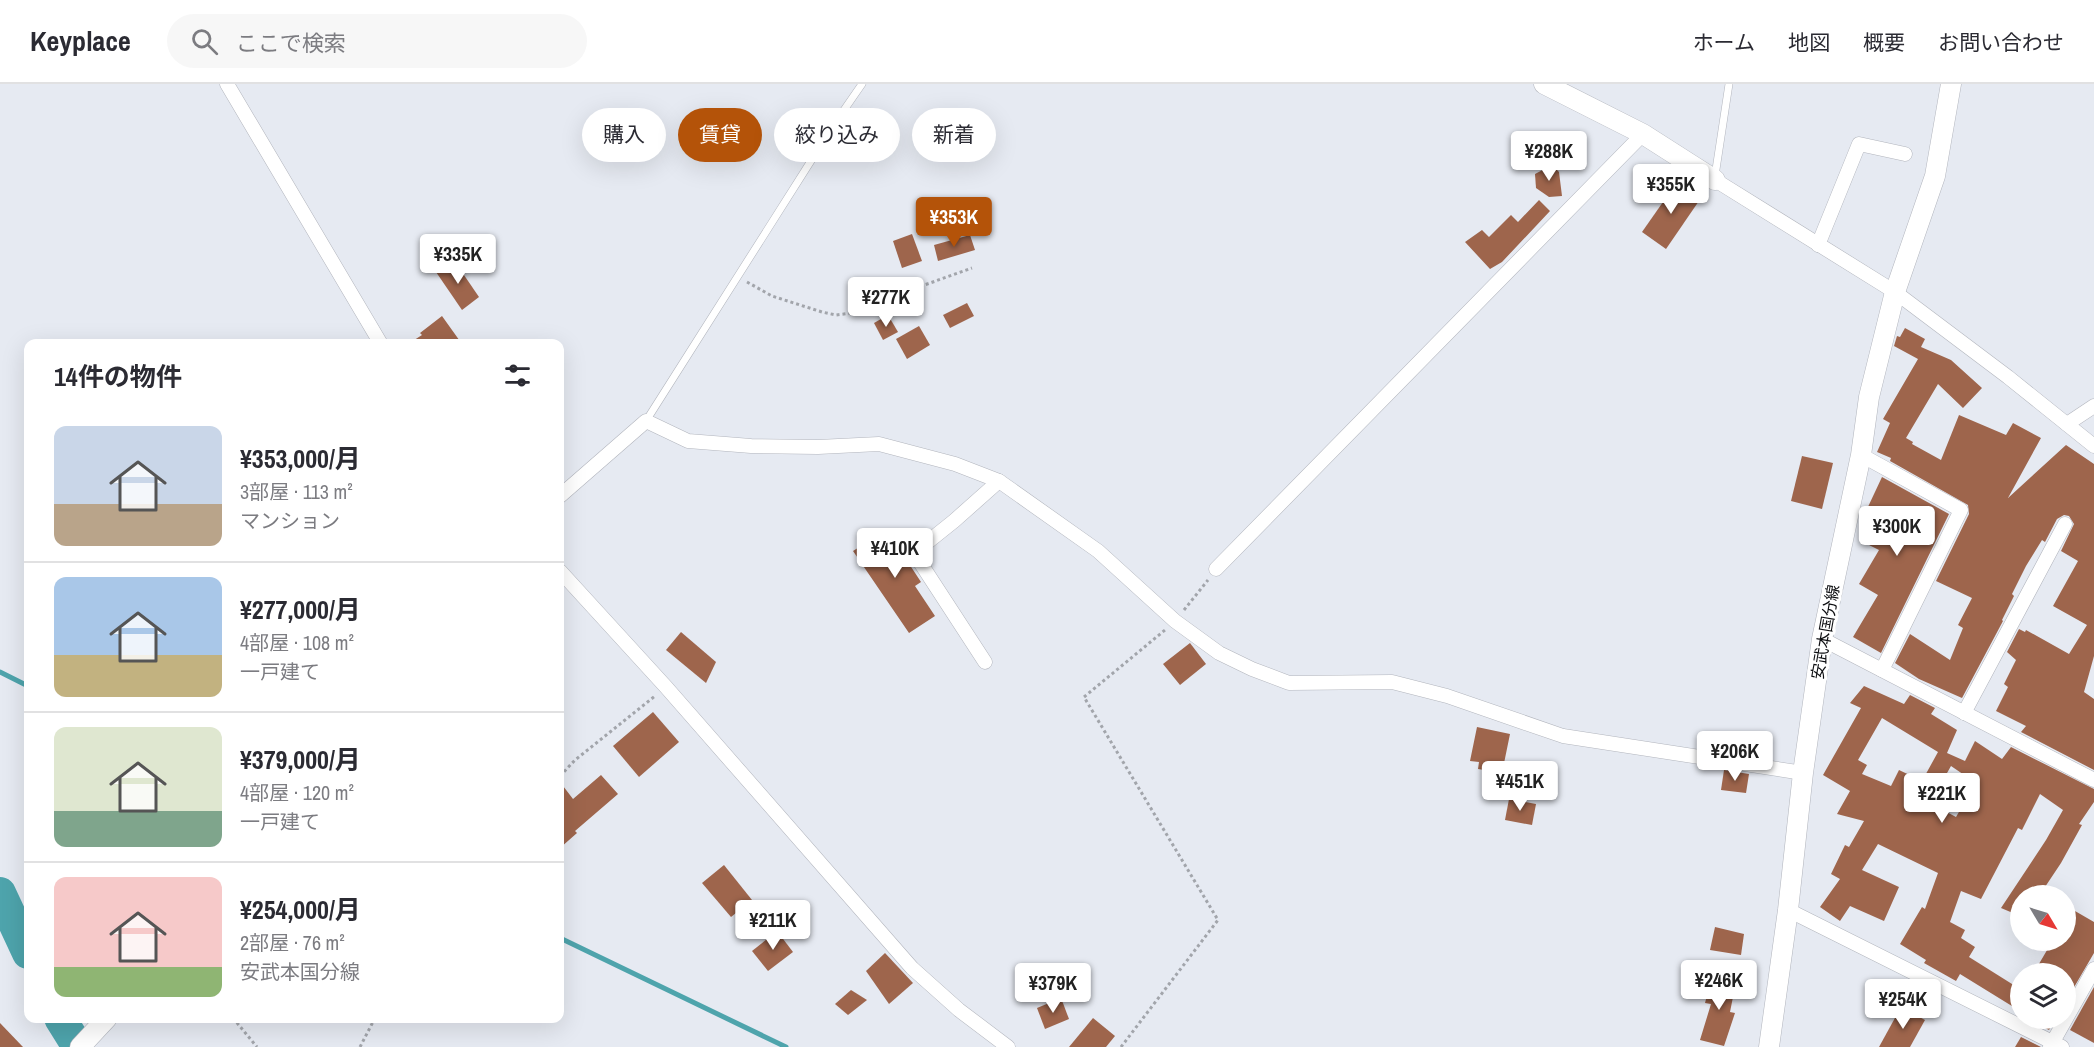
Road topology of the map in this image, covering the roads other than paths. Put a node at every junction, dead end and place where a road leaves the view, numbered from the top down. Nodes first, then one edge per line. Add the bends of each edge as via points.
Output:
1 (227, 84) edge
2 (862, 84) edge
3 (1544, 84) edge
4 (1729, 84) edge
5 (1950, 84) edge
6 (1643, 135) junction
7 (1905, 154) dead end
8 (1715, 180) junction
9 (1818, 246) junction
10 (1895, 292) junction
11 (378, 339) edge
12 (2094, 406) edge
13 (646, 421) junction
14 (2067, 424) junction
15 (2094, 446) edge
16 (1861, 455) junction
17 (999, 481) junction
18 (564, 493) edge
19 (2065, 524) dead end
20 (1216, 569) road end
21 (564, 575) edge
22 (1822, 639) junction
23 (985, 662) dead end
24 (1882, 670) junction
25 (1964, 713) junction
26 (1803, 773) junction
27 (2094, 780) edge
28 (1788, 910) junction
29 (2094, 969) edge
30 (102, 1023) edge
31 (2055, 1046) edge
32 (80, 1047) edge
33 (1008, 1047) edge
34 (1769, 1047) edge

1 - 11 street
2 - 13 lane
3 - 6 main road
4 - 8 lane
5 - 10 main road, 安武本国分線 via 1935,176
6 - 8 main road
6 - 20 street
7 - 9 street via 1859,144
8 - 9 street
9 - 10 street
10 - 14 street
10 - 16 main road, 安武本国分線 via 1869,397
12 - 14 street
13 - 17 street via 688,441 751,446 879,444 955,464
13 - 18 street
14 - 15 street
16 - 22 main road, 安武本国分線
16 - 24 street via 1960,510
17 - 23 street via 914,553
17 - 26 street via 1098,552 1175,621 1219,653 1289,683 1392,682 1447,696 1563,736
19 - 25 street
21 - 33 street via 912,968
22 - 24 street
22 - 26 main road, 安武本国分線
24 - 25 street
25 - 27 street
26 - 28 main road, 安武本国分線
28 - 31 street
28 - 34 main road, 安武本国分線
29 - 31 street
30 - 32 main road

